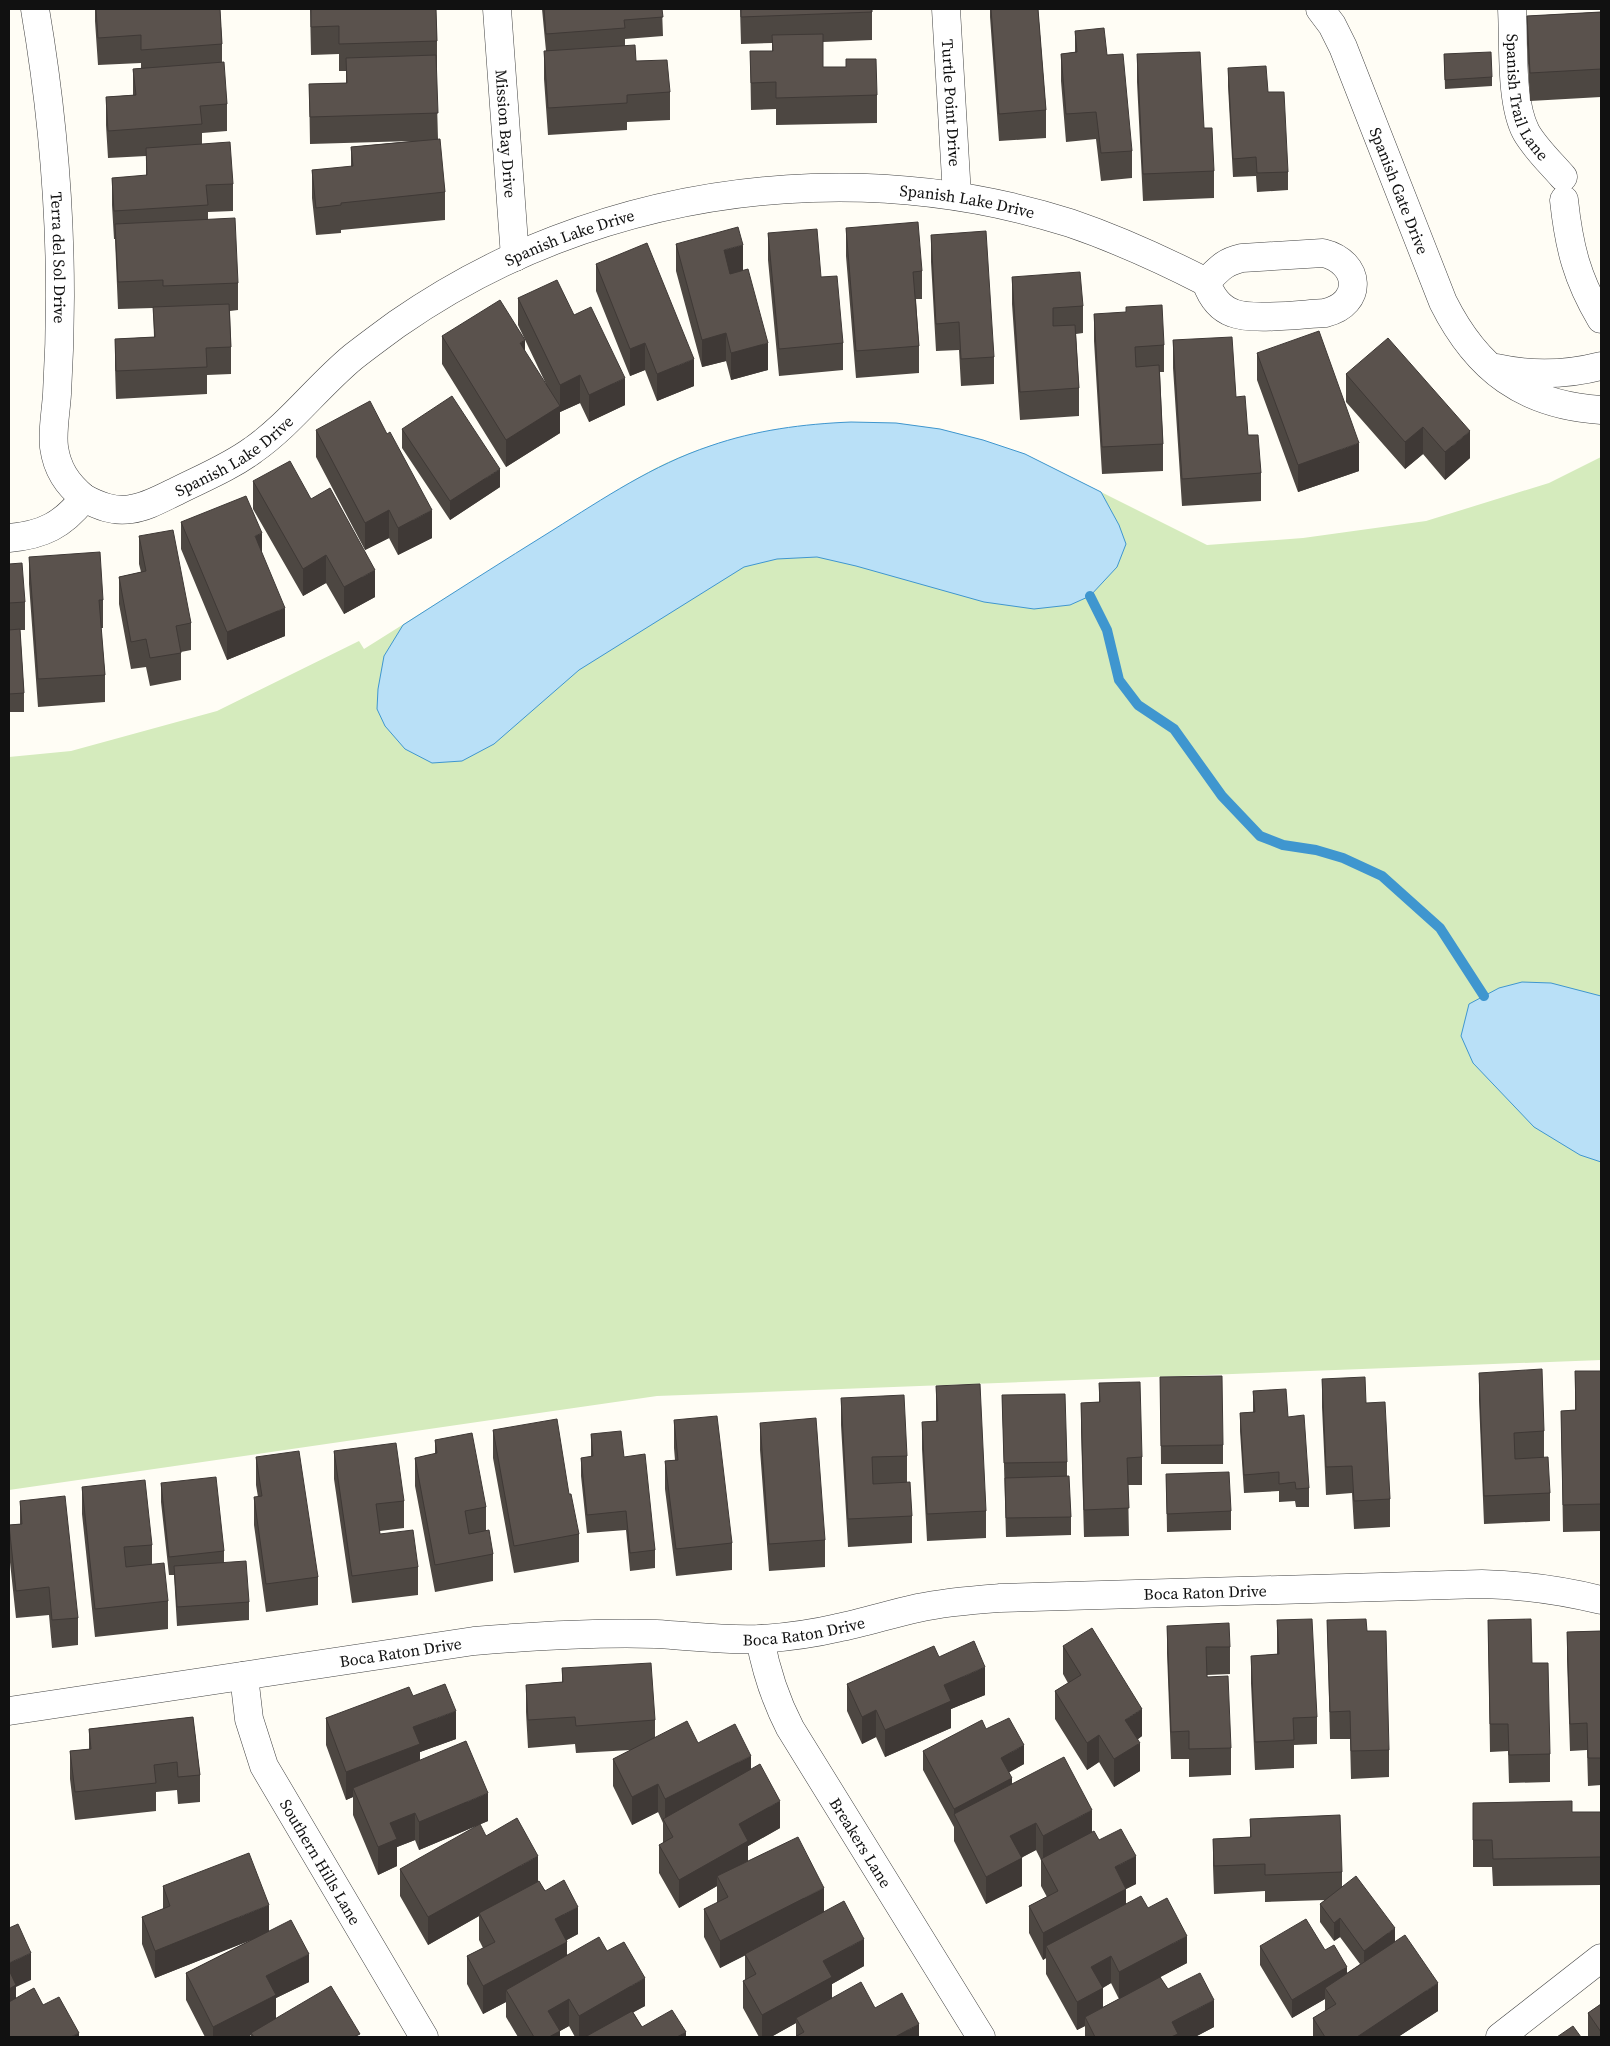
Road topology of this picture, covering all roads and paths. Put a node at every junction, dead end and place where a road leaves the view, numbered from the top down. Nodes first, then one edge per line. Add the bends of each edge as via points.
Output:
1 (35, 9) edge
2 (497, 9) edge
3 (946, 9) edge
4 (1320, 9) edge
5 (1512, 9) edge
6 (957, 196) junction
7 (515, 257) junction
8 (1206, 282) junction
9 (1601, 319) edge
10 (1488, 366) junction
11 (1601, 366) edge
12 (1601, 410) edge
13 (84, 498) junction
14 (9, 538) edge
15 (1601, 1600) edge
16 (760, 1639) junction
17 (244, 1676) junction
18 (9, 1711) edge
19 (1601, 1958) edge
20 (424, 2037) edge
21 (982, 2037) edge
22 (1500, 2037) edge

1 - 13 street, Terra del Sol Drive via 53,140 59,227 59,362 54,445 63,475
2 - 7 street, Mission Bay Drive
3 - 6 street, Turtle Point Drive
4 - 10 street, Spanish Gate Drive via 1343,47 1443,302 1470,347
5 - 9 street, Spanish Trail Lane via 1520,119 1564,189 1567,232 1575,266
6 - 7 street, Spanish Lake Drive via 840,187 724,195 609,221
6 - 8 street, Spanish Lake Drive via 1071,224 1126,244
7 - 13 street, Spanish Lake Drive via 449,291 352,358 274,433 235,462 144,506 129,510 113,509
8 - 8 street via 1222,265 1232,260 1323,253 1343,261 1353,280 1349,299 1334,311 1247,317 1220,305 1211,296
10 - 11 street via 1538,374
10 - 12 street, Spanish Gate Drive via 1531,394 1556,403
13 - 14 street via 58,524 40,533
15 - 16 street, Boca Raton Drive via 1532,1586 1482,1584 1000,1598 917,1608 836,1628
16 - 17 street, Boca Raton Drive via 656,1634 532,1636 474,1641
16 - 21 street, Breakers Lane via 770,1684 790,1728
17 - 18 street, Boca Raton Drive
17 - 20 street, Southern Hills Lane via 249,1719 264,1766
19 - 22 street

